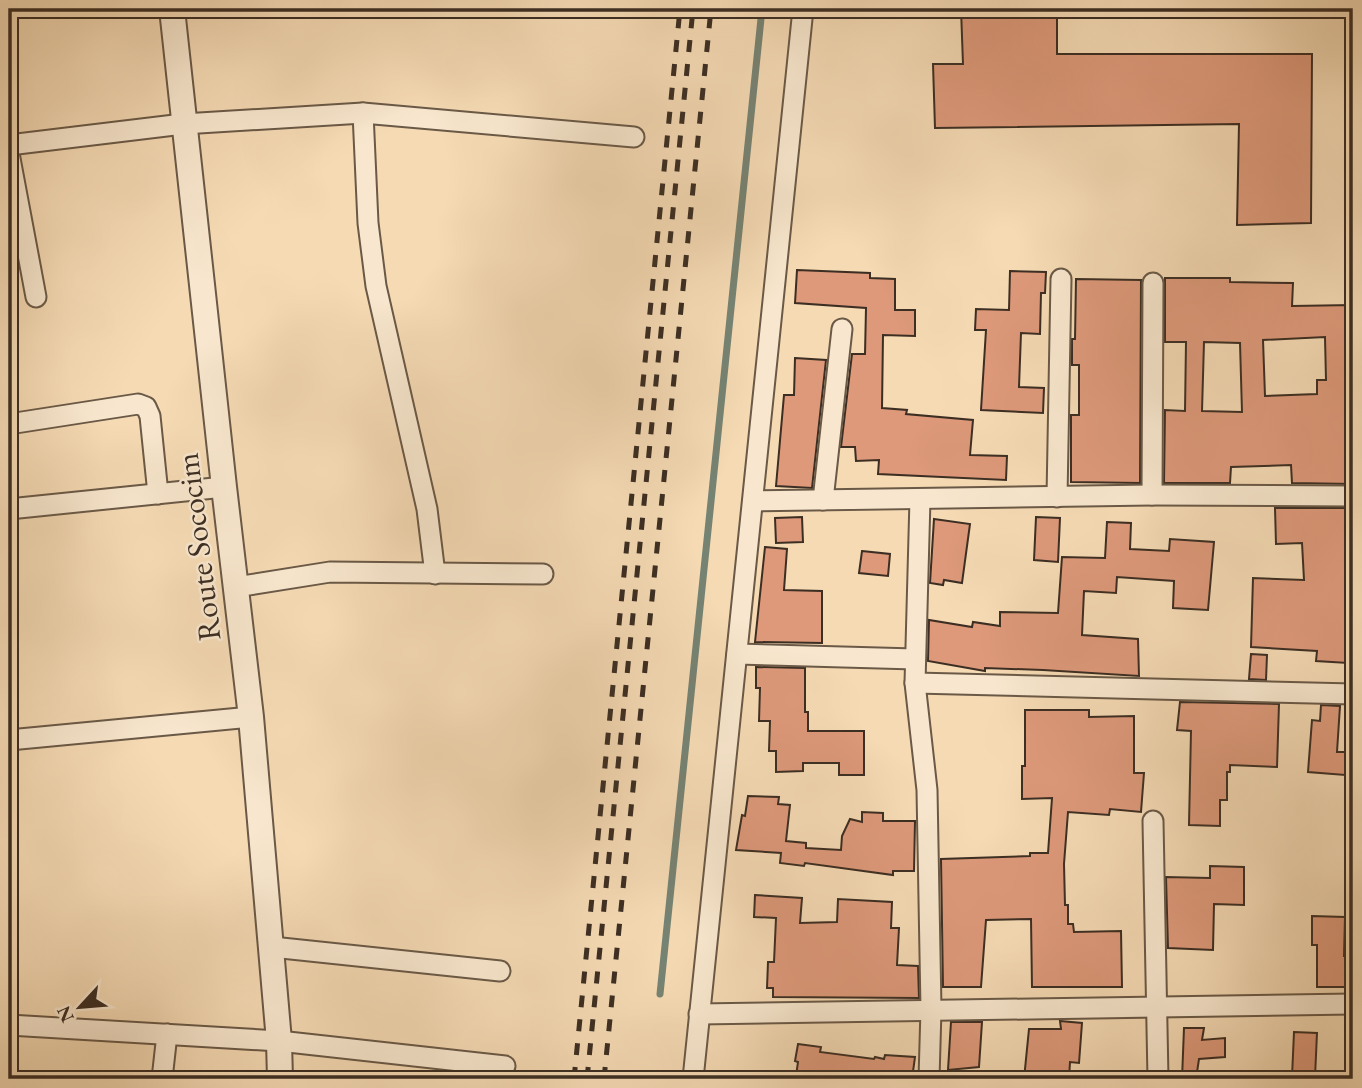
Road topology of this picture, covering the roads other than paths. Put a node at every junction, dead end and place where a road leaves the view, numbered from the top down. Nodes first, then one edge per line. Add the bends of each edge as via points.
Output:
1 (172, 9) edge
2 (803, 9) edge
3 (363, 113) junction
4 (183, 124) junction
5 (634, 137) dead end
6 (9, 145) edge
7 (9, 153) edge
8 (1061, 279) dead end
9 (1153, 283) dead end
10 (36, 297) dead end
11 (842, 329) dead end
12 (9, 424) edge
13 (224, 487) junction
14 (158, 494) junction
15 (1153, 495) junction
16 (1353, 496) edge
17 (1057, 497) junction
18 (920, 499) junction
19 (823, 500) junction
20 (753, 501) junction
21 (9, 509) edge
22 (543, 573) dead end
23 (435, 574) junction
24 (236, 587) junction
25 (737, 654) junction
26 (915, 659) junction
27 (915, 683) junction
28 (1353, 694) edge
29 (251, 717) junction
30 (9, 740) edge
31 (1153, 821) dead end
32 (272, 947) junction
33 (500, 971) dead end
34 (1353, 1004) edge
35 (1157, 1006) junction
36 (931, 1009) junction
37 (699, 1014) junction
38 (9, 1025) edge
39 (167, 1034) junction
40 (279, 1041) junction
41 (505, 1066) dead end
42 (162, 1079) edge
43 (280, 1079) edge
44 (693, 1079) edge
45 (929, 1079) edge
46 (1158, 1079) edge

1 - 4 street, Route Sococim
2 - 20 street
3 - 4 street
3 - 5 street
3 - 23 street via 376,286 427,509
4 - 6 street
4 - 13 street, Route Sococim
7 - 10 street
8 - 17 street
9 - 15 street
11 - 19 street
12 - 14 street via 138,404 146,407
13 - 14 street
13 - 24 street, Route Sococim
14 - 21 street
15 - 16 street
15 - 17 street
17 - 18 street
18 - 19 street
18 - 26 street
19 - 20 street
20 - 25 street
22 - 23 street
23 - 24 street via 330,572
24 - 29 street, Route Sococim
25 - 26 street
25 - 37 street
26 - 27 street
27 - 28 street
27 - 36 street via 927,790
29 - 30 street
29 - 32 street, Route Sococim
31 - 35 street
32 - 33 street
32 - 40 street, Route Sococim
34 - 35 street
35 - 36 street
35 - 46 street
36 - 37 street
36 - 45 street
37 - 44 street
38 - 39 street
39 - 40 street
39 - 42 street
40 - 41 street
40 - 43 street, Route Sococim

